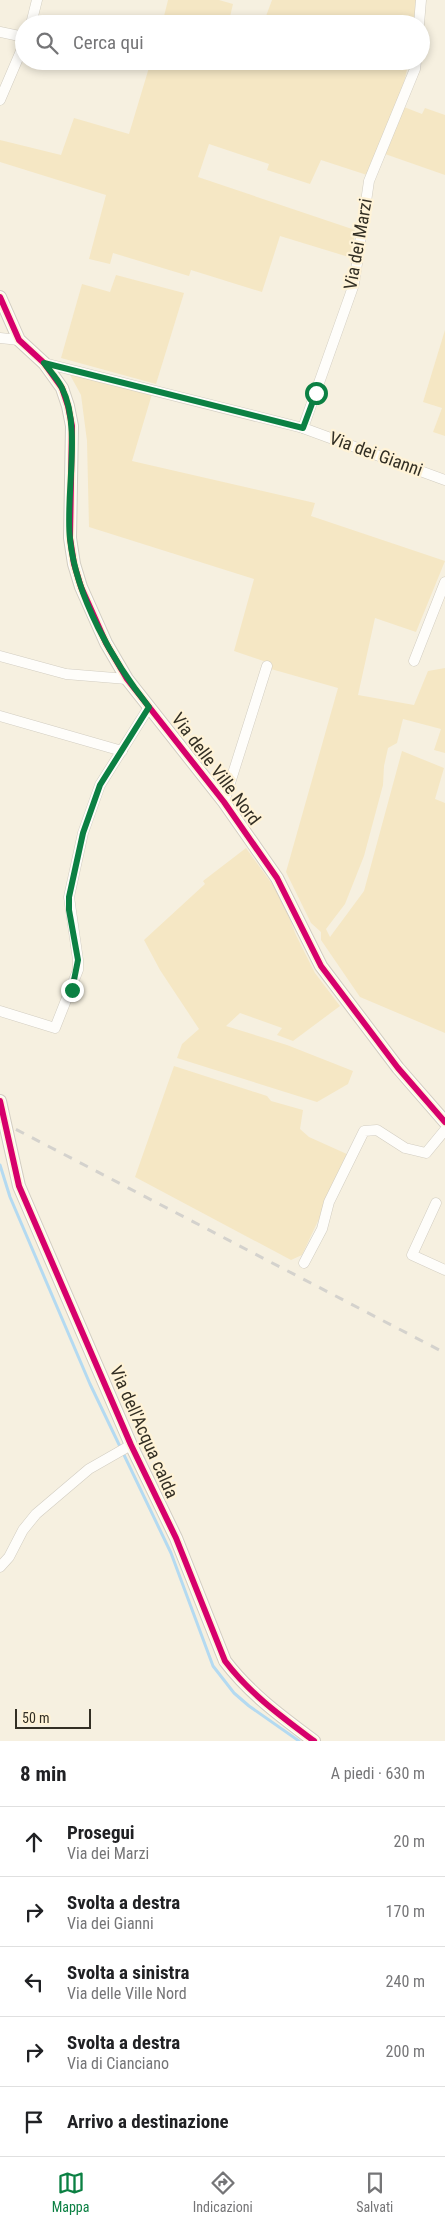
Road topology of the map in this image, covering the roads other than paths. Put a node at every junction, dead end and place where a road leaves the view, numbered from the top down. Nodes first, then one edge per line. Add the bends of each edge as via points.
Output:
1 (37, 0) edge
2 (421, 0) edge
3 (33, 15) edge
4 (420, 15) edge
5 (0, 32) edge
6 (15, 35) edge
7 (15, 65) edge
8 (415, 70) edge
9 (0, 100) edge
10 (0, 297) edge
11 (0, 338) edge
12 (19, 340) junction
13 (44, 363) junction
14 (303, 428) junction
15 (445, 480) edge
16 (445, 582) edge
17 (0, 656) edge
18 (414, 661) dead end
19 (267, 666) dead end
20 (127, 679) junction
21 (149, 707) junction
22 (0, 716) edge
23 (122, 751) junction
24 (224, 802) junction
25 (0, 1011) edge
26 (0, 1101) edge
27 (445, 1122) edge
28 (445, 1130) edge
29 (436, 1203) dead end
30 (304, 1263) dead end
31 (445, 1270) edge
32 (124, 1449) junction
33 (0, 1567) edge
34 (314, 1741) edge

1 - 3 street
2 - 4 street
5 - 6 street
7 - 9 street
8 - 14 street, Via dei Marzi via 369,181 354,284
10 - 12 street, Via delle Ville Nord
11 - 12 street
12 - 13 street, Via delle Ville Nord
13 - 14 street, Via dei Gianni
13 - 20 street, Via delle Ville Nord via 62,388 72,426 70,538 74,564 97,624
14 - 15 street, Via dei Gianni
16 - 18 street
17 - 20 street via 66,674
19 - 24 street
20 - 21 street, Via delle Ville Nord
21 - 23 street
21 - 24 street, Via delle Ville Nord
22 - 23 street
23 - 25 street via 100,785 83,833 69,897 78,970 56,1028
24 - 27 street, Via delle Ville Nord via 277,878 321,966 398,1068
26 - 32 street, Via dell'Acqua calda via 19,1186
28 - 30 street via 426,1152 405,1148 377,1130 364,1131
29 - 31 street via 412,1255
32 - 33 street via 89,1469 36,1514
32 - 34 street, Via dell'Acqua calda via 176,1538 225,1661 253,1693

